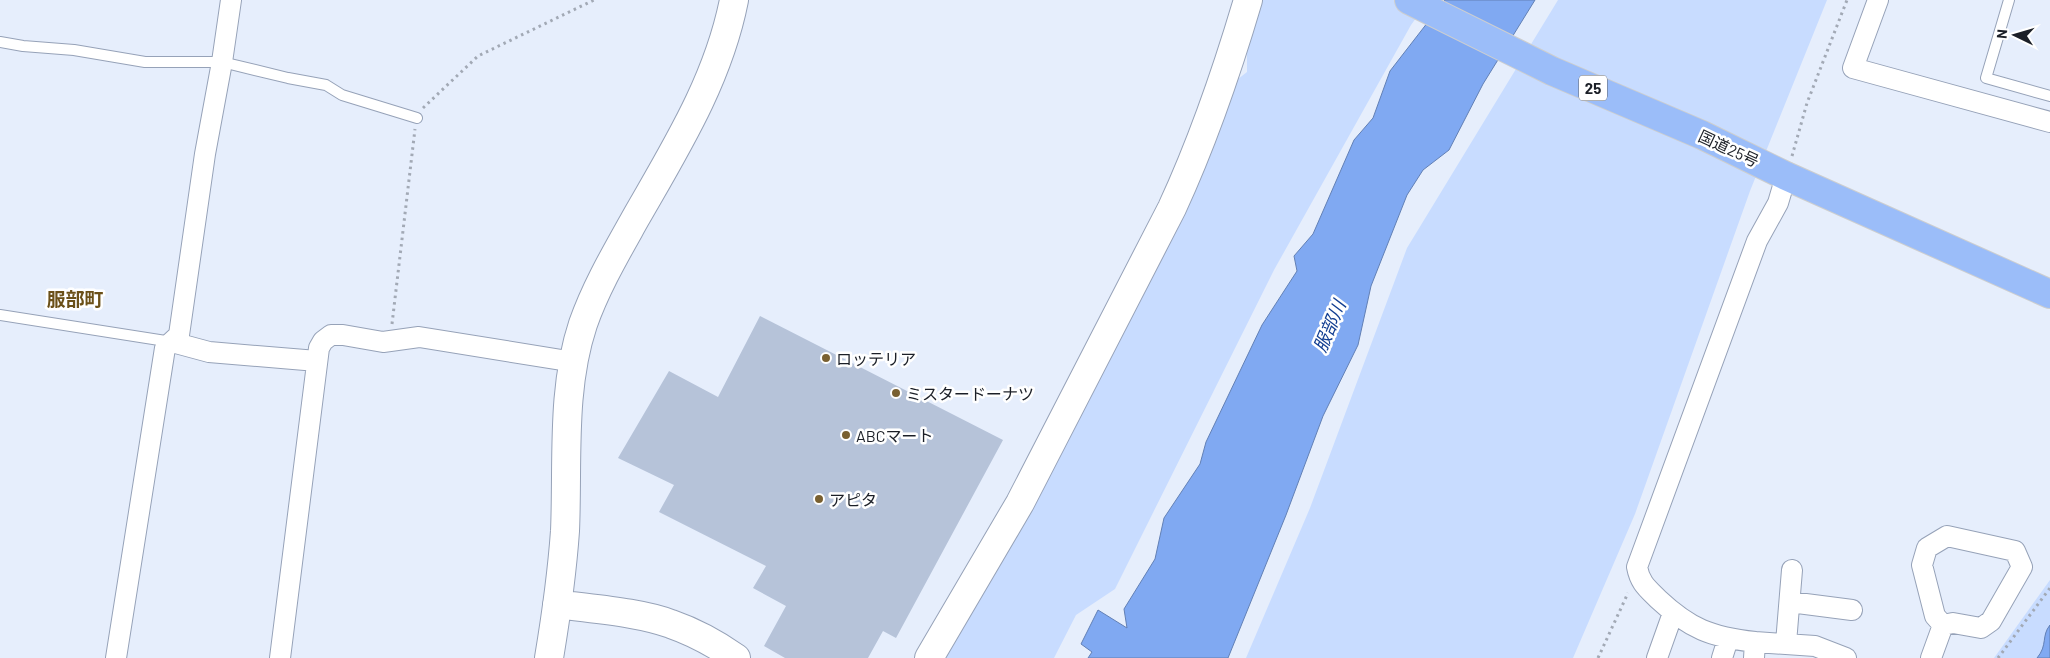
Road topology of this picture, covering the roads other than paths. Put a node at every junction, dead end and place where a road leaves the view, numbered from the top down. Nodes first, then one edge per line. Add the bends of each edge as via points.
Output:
1 (232, 0) edge
2 (734, 0) edge
3 (1248, 0) edge
4 (1409, 0) edge
5 (1878, 0) edge
6 (2009, 0) edge
7 (0, 42) edge
8 (222, 62) junction
9 (2050, 96) edge
10 (417, 118) road end
11 (2050, 122) edge
12 (1782, 174) junction
13 (2050, 294) edge
14 (0, 315) edge
15 (172, 342) junction
16 (317, 361) junction
17 (574, 362) junction
18 (1792, 570) dead end
19 (1790, 602) junction
20 (557, 604) junction
21 (1852, 610) dead end
22 (1673, 614) junction
23 (1943, 625) junction
24 (1728, 639) junction
25 (1786, 642) junction
26 (1754, 650) edge
27 (116, 658) edge
28 (280, 658) edge
29 (549, 658) edge
30 (736, 658) edge
31 (929, 658) edge
32 (1657, 658) edge
33 (1722, 658) edge
34 (1846, 658) edge
35 (1931, 658) edge

1 - 8 street
2 - 17 street via 722,48 702,99 606,270 583,326
3 - 31 street via 1229,66 1172,208 1020,502
4 - 12 highway, 国道25号 / 25 via 1552,70 1702,135
5 - 11 street via 1853,68
6 - 9 lane via 1986,78
7 - 8 lane via 145,62
8 - 10 lane via 326,85 342,95
8 - 15 street via 179,335
12 - 13 highway, 国道25号 / 25
12 - 22 street via 1778,203 1757,241 1637,567 1640,579
14 - 15 lane
15 - 16 street via 209,352
15 - 27 street via 165,348
16 - 17 street via 324,341 331,335 343,335 383,342 419,337
16 - 28 street
17 - 20 street via 568,416 565,530
18 - 19 street
19 - 21 street
19 - 25 street
20 - 29 street
20 - 30 street via 670,623
22 - 24 street via 1699,630
22 - 32 street
23 - 23 street via 1936,616 1922,565 1927,548 1948,536 2015,551 2022,567 1991,621 1981,628 1953,623
23 - 35 street
24 - 26 street
24 - 33 street
25 - 26 street
25 - 34 street via 1815,646

